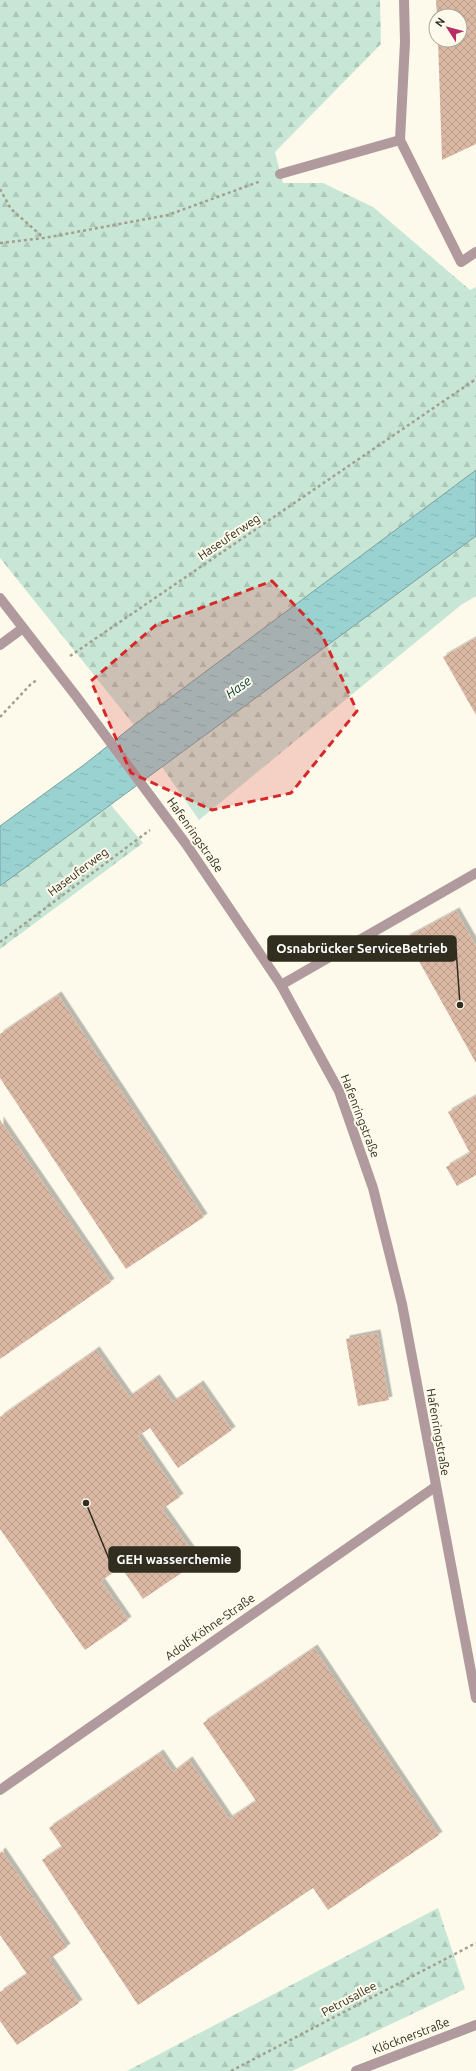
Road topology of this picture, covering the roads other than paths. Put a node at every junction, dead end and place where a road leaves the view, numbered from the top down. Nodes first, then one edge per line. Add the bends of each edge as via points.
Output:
1 (404, 0) edge
2 (400, 140) junction
3 (280, 174) road end
4 (476, 252) edge
5 (0, 598) edge
6 (22, 628) junction
7 (0, 645) edge
8 (476, 873) edge
9 (280, 985) junction
10 (435, 1486) junction
11 (476, 1698) edge
12 (0, 1790) edge
13 (476, 2026) edge
14 (356, 2071) edge

1 - 2 street via 405,42
2 - 3 street
2 - 4 street via 461,262
5 - 6 street, Hafenringstraße
6 - 7 street
6 - 9 street, Hafenringstraße via 160,807
8 - 9 street
9 - 10 street, Hafenringstraße via 339,1091 373,1188 402,1304
10 - 11 street, Hafenringstraße
10 - 12 street, Adolf-Köhne-Straße
13 - 14 street, Klöcknerstraße

